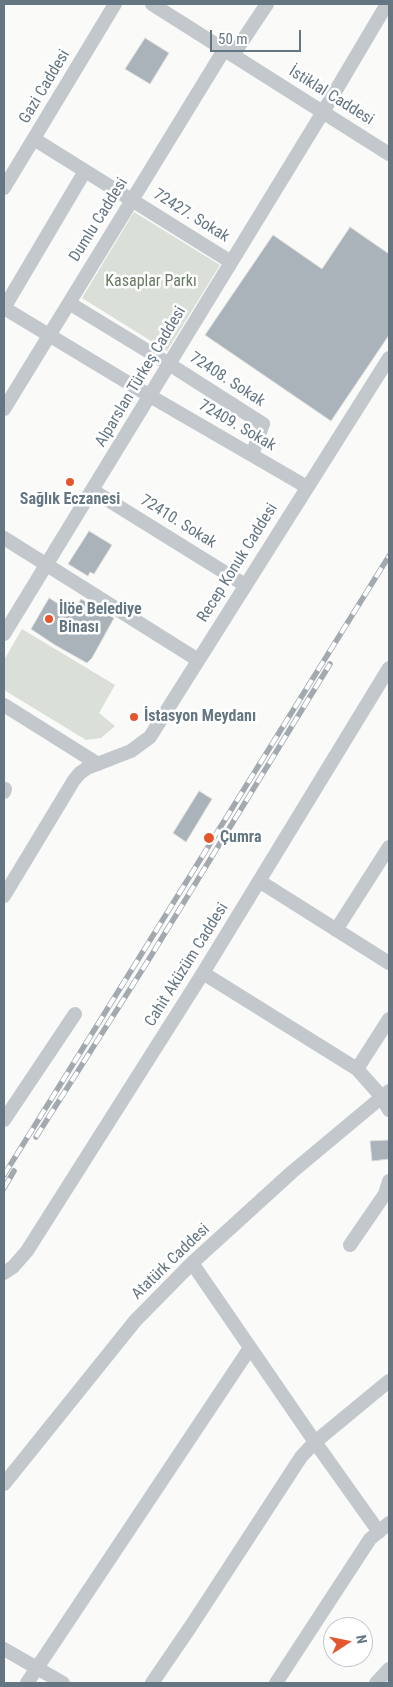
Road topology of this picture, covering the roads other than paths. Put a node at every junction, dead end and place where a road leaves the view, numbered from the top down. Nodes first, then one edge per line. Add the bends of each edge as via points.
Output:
1 (115, 4) edge
2 (153, 4) edge
3 (267, 4) edge
4 (387, 4) edge
5 (229, 52) junction
6 (323, 112) junction
7 (34, 138) junction
8 (389, 154) edge
9 (85, 171) junction
10 (4, 188) edge
11 (132, 200) junction
12 (231, 262) junction
13 (69, 303) junction
14 (4, 308) edge
15 (49, 336) junction
16 (389, 358) edge
17 (170, 364) junction
18 (150, 396) junction
19 (4, 410) edge
20 (252, 455) junction
21 (307, 487) junction
22 (92, 490) junction
23 (4, 538) edge
24 (46, 564) junction
25 (245, 584) junction
26 (4, 634) edge
27 (198, 660) junction
28 (389, 668) edge
29 (4, 705) edge
30 (98, 764) junction
31 (389, 847) edge
32 (259, 880) junction
33 (4, 896) edge
34 (336, 930) junction
35 (389, 963) edge
36 (203, 973) junction
37 (75, 1014) dead end
38 (389, 1018) edge
39 (357, 1069) junction
40 (385, 1094) edge
41 (389, 1110) edge
42 (4, 1120) edge
43 (389, 1181) edge
44 (350, 1245) dead end
45 (192, 1263) junction
46 (4, 1273) edge
47 (250, 1348) junction
48 (389, 1380) edge
49 (315, 1442) junction
50 (4, 1484) edge
51 (384, 1528) edge
52 (4, 1649) edge
53 (37, 1668) junction
54 (389, 1669) edge
55 (27, 1683) edge
56 (62, 1683) edge
57 (152, 1683) edge
58 (276, 1683) edge
59 (376, 1683) edge

1 - 7 street, Gazi Caddesi
2 - 5 street, İstiklal Caddesi
3 - 5 street, Dumlu Caddesi
4 - 6 street, Alparslan Türkeş Caddesi
5 - 6 street, İstiklal Caddesi
5 - 11 street, Dumlu Caddesi
6 - 8 street, İstiklal Caddesi
6 - 12 street, Alparslan Türkeş Caddesi
7 - 9 street, 72427. Sokak
7 - 10 street, Gazi Caddesi
9 - 11 street, 72427. Sokak
9 - 14 street
11 - 12 street, 72427. Sokak
11 - 13 street, Dumlu Caddesi
12 - 17 street, Alparslan Türkeş Caddesi
13 - 15 street, Dumlu Caddesi
13 - 17 street
14 - 15 street, 72409. Sokak
15 - 18 street, 72409. Sokak
15 - 19 street, Dumlu Caddesi
16 - 21 street, Recep Konuk Caddesi
17 - 18 street, Alparslan Türkeş Caddesi
17 - 20 street, 72408. Sokak via 263,424
18 - 20 street, 72409. Sokak
18 - 22 street, Alparslan Türkeş Caddesi
20 - 21 street, 72409. Sokak
21 - 25 street, Recep Konuk Caddesi
22 - 24 street, Alparslan Türkeş Caddesi
22 - 25 street, 72410. Sokak
23 - 24 street
24 - 26 street, Alparslan Türkeş Caddesi
24 - 27 street
25 - 27 street, Recep Konuk Caddesi
27 - 30 street, Recep Konuk Caddesi via 150,737 131,751
28 - 32 street, Cahit Aküzüm Caddesi
29 - 30 street
30 - 33 street, Recep Konuk Caddesi via 87,768 74,780
31 - 34 street
32 - 34 street
32 - 36 street, Cahit Aküzüm Caddesi
34 - 35 street
36 - 39 street
36 - 46 street, Cahit Aküzüm Caddesi via 27,1251
37 - 42 street
38 - 39 street
39 - 40 street
40 - 41 street
40 - 45 street, Atatürk Caddesi via 292,1172
43 - 44 street via 385,1194
45 - 47 street
45 - 50 street, Atatürk Caddesi via 135,1322
47 - 49 street
47 - 53 street
48 - 49 street
49 - 51 street
49 - 57 street via 301,1457
51 - 58 street via 370,1539
52 - 53 street
53 - 55 street
53 - 56 street
54 - 59 street

